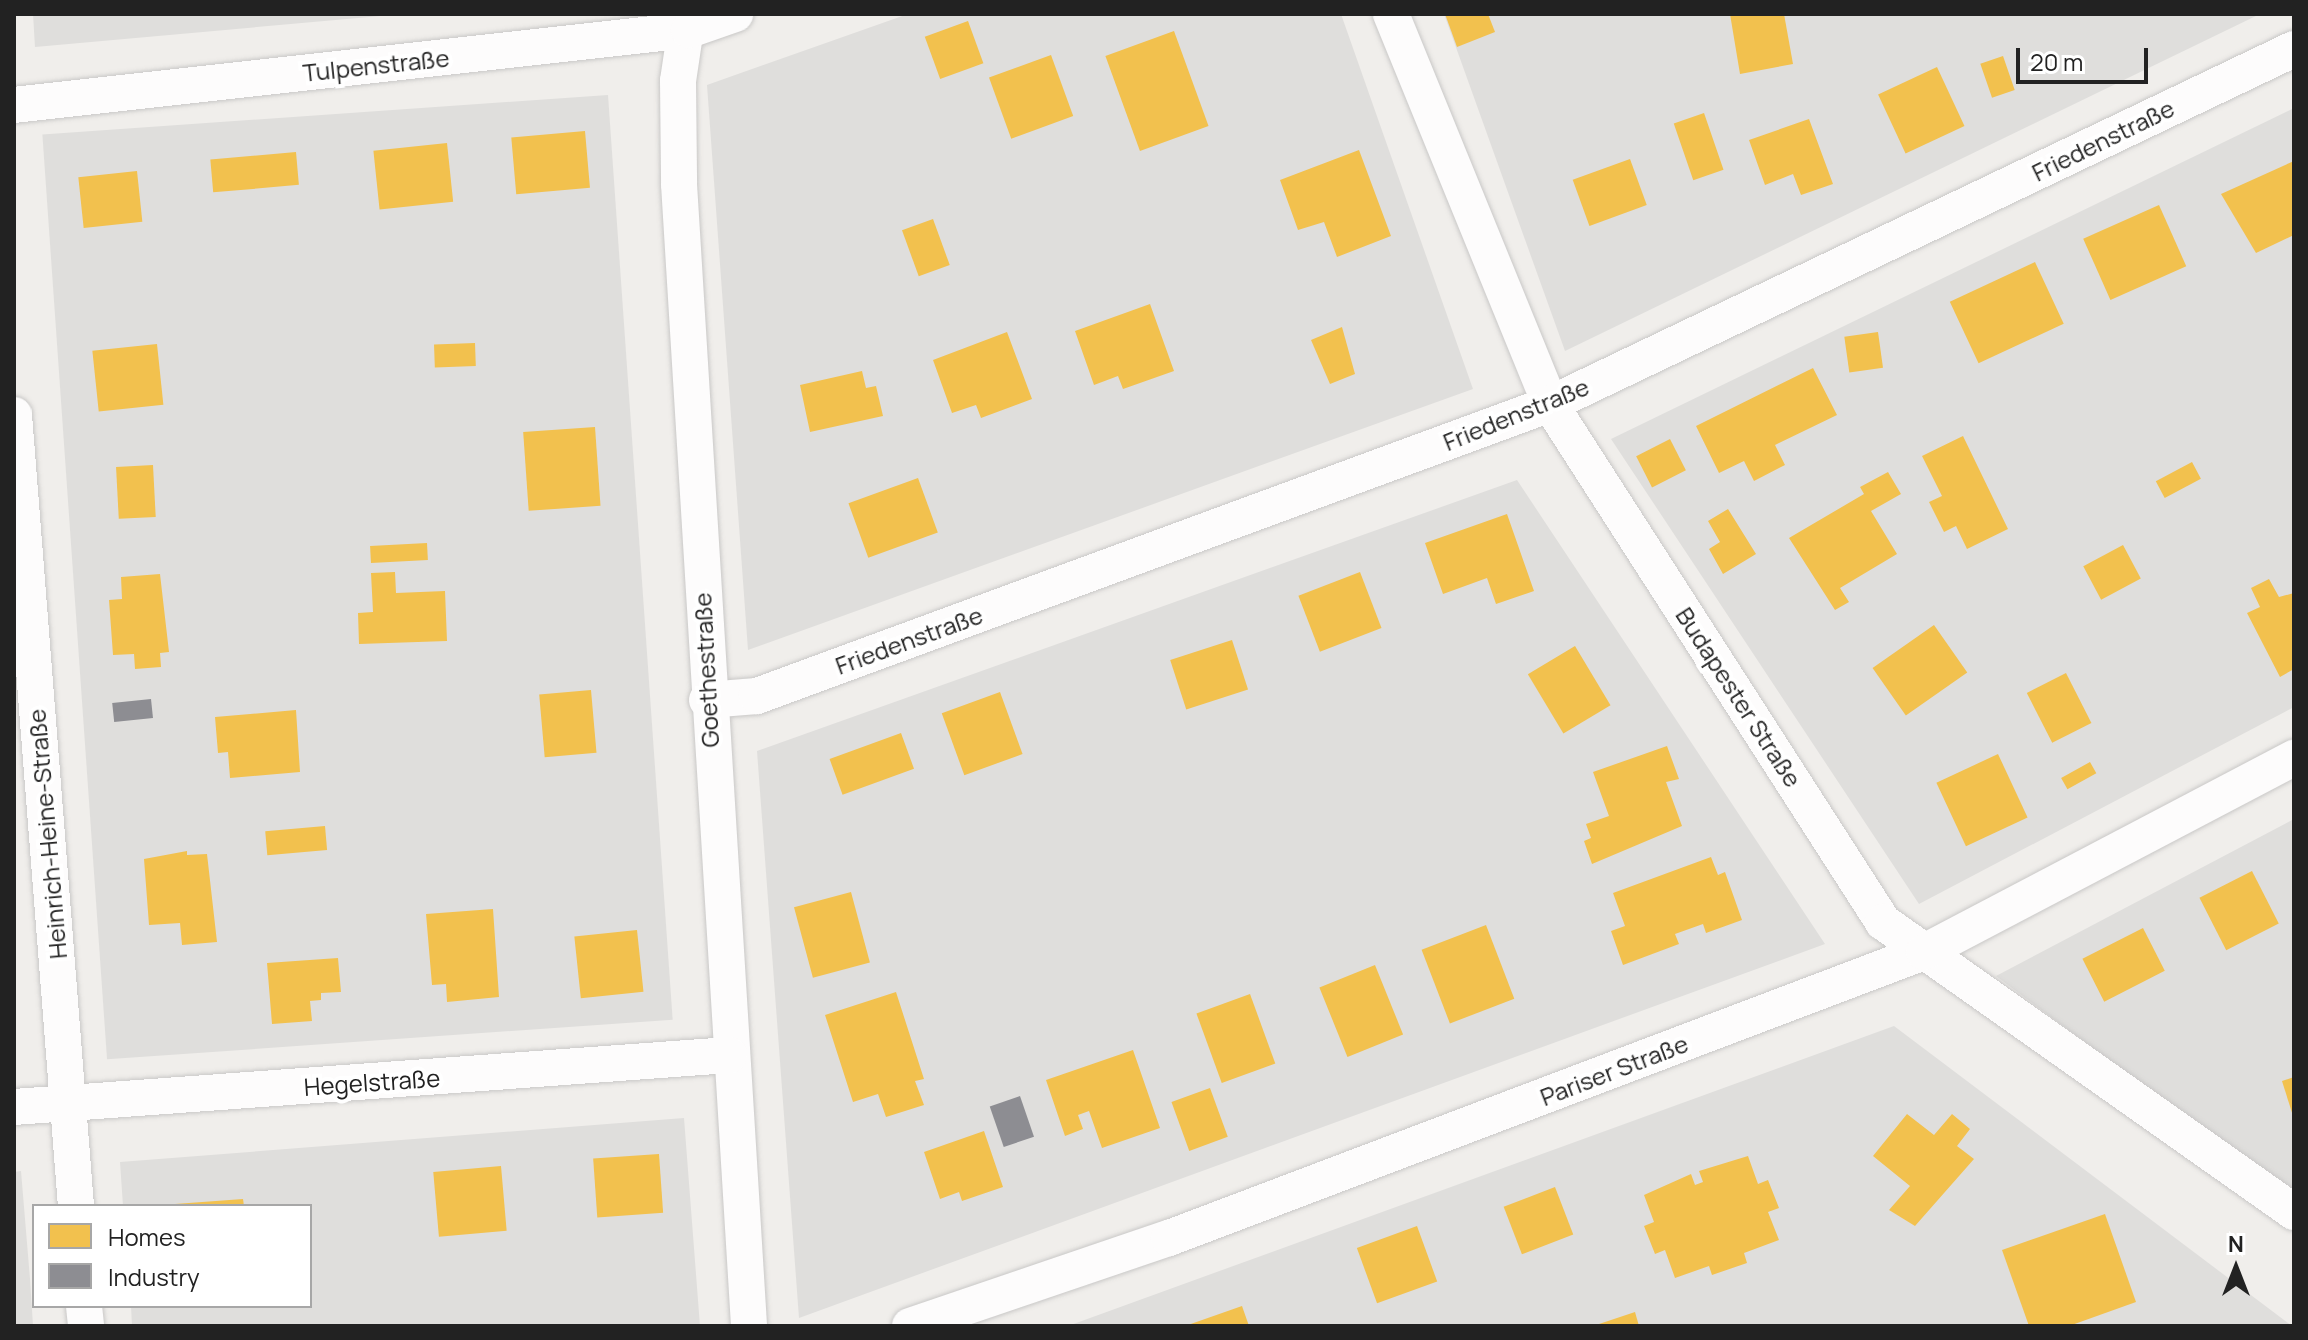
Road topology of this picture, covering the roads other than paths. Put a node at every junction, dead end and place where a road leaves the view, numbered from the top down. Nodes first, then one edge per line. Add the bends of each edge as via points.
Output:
1 (735, 14) edge
2 (1391, 14) edge
3 (689, 22) edge
4 (2294, 49) edge
5 (14, 105) edge
6 (1550, 404) junction
7 (14, 415) edge
8 (707, 700) junction
9 (2294, 758) edge
10 (1924, 952) junction
11 (729, 1055) junction
12 (68, 1104) junction
13 (14, 1107) edge
14 (76, 1204) edge
15 (2294, 1212) edge
16 (749, 1326) edge
17 (910, 1326) edge

1 - 3 street, Tulpenstraße
2 - 6 street, Budapester Straße
3 - 5 street, Tulpenstraße
3 - 8 street, Goethestraße via 678,81 679,184
4 - 6 street, Friedenstraße
6 - 8 street, Friedenstraße via 757,696
6 - 10 street, Budapester Straße via 1883,922
7 - 12 street, Heinrich-Heine-Straße
8 - 11 street, Goethestraße
9 - 10 street, Pariser Straße
10 - 15 street, Budapester Straße
10 - 17 street, Pariser Straße via 1169,1238
11 - 12 street, Hegelstraße
11 - 16 street, Goethestraße
12 - 13 street, Hegelstraße
12 - 14 street, Heinrich-Heine-Straße

